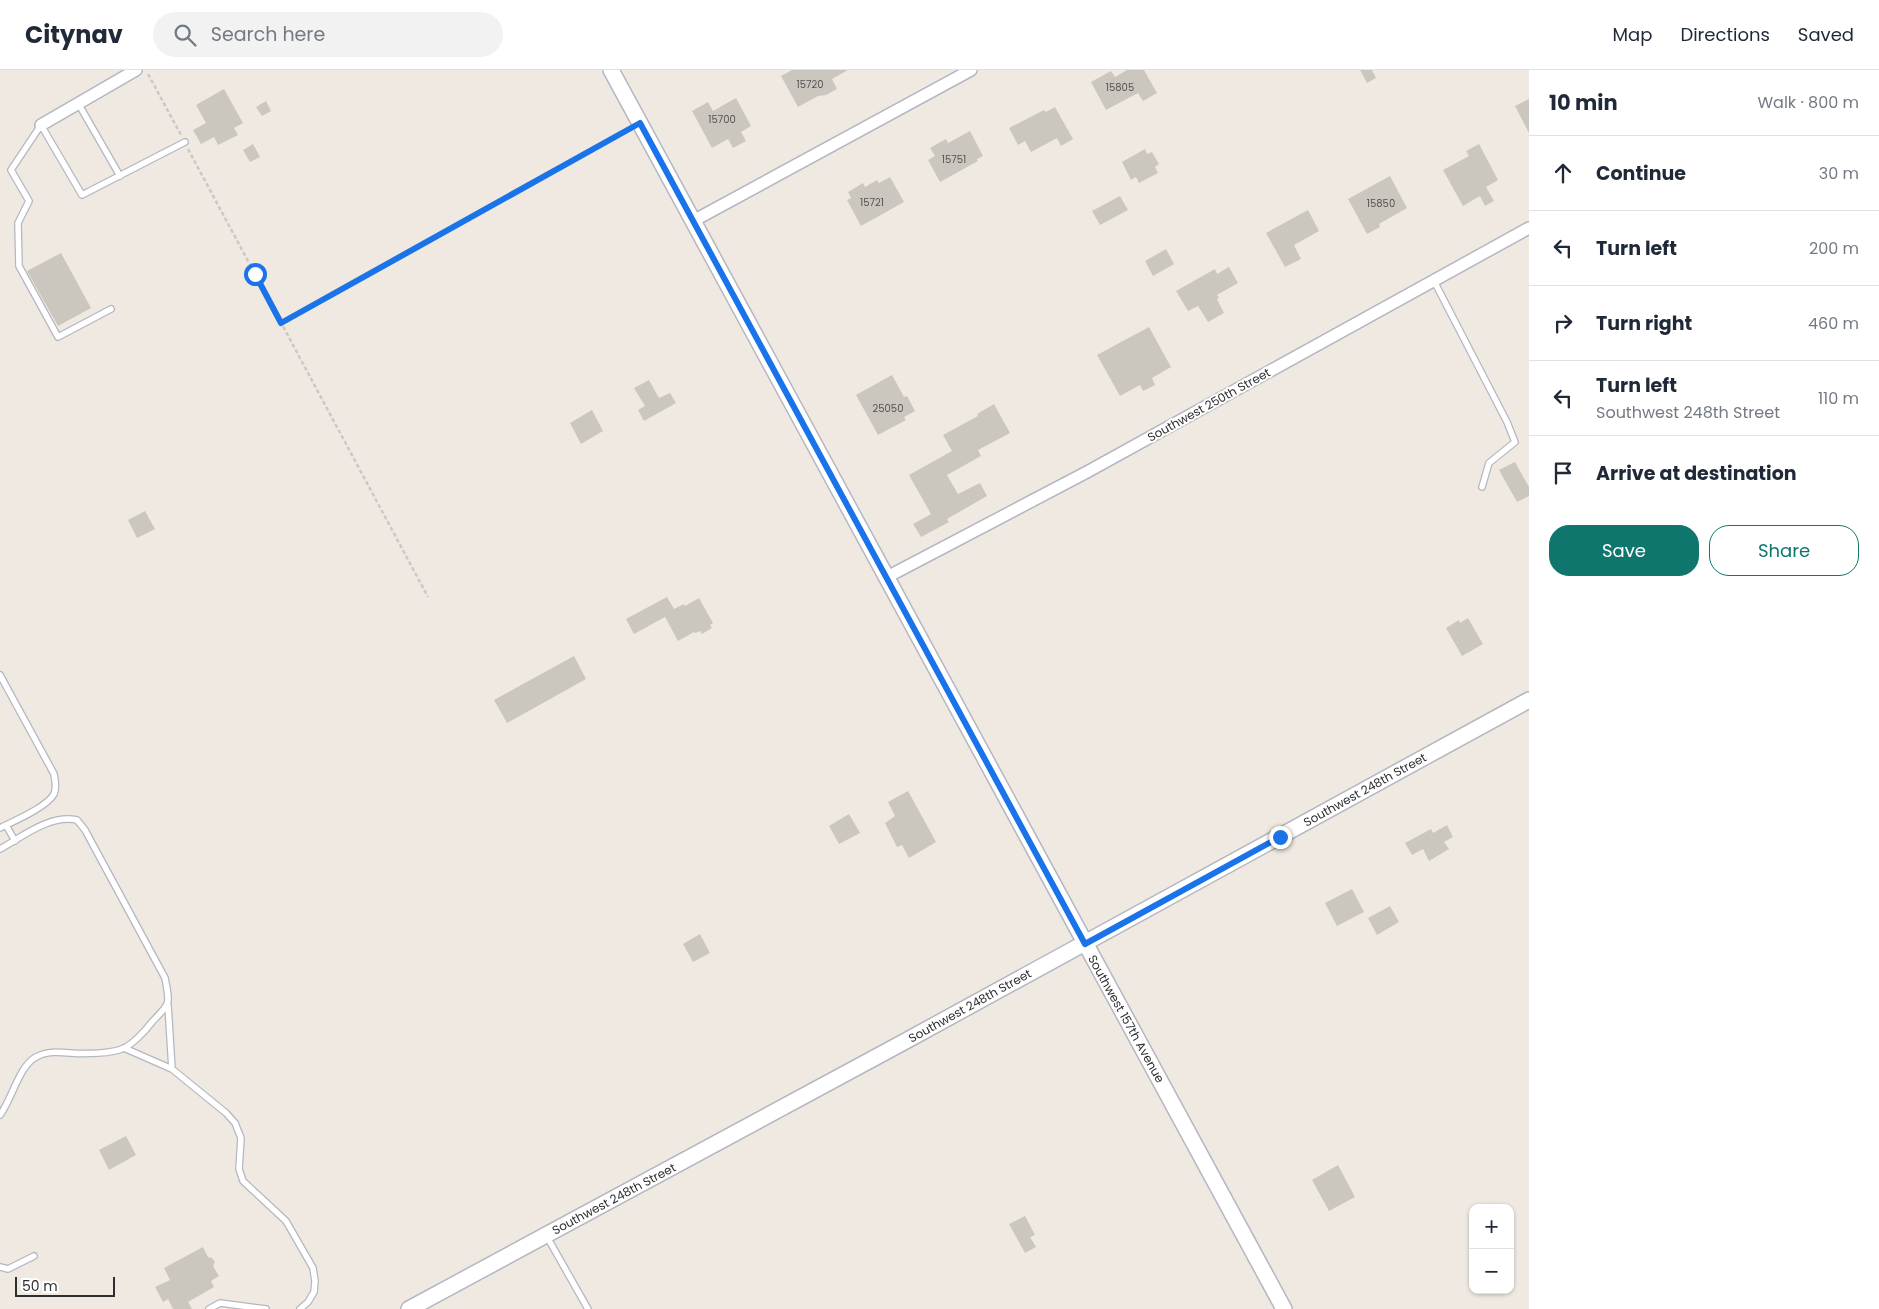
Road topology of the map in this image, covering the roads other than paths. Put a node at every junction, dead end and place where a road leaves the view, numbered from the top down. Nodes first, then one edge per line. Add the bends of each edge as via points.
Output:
1 (136, 70) edge
2 (611, 70) edge
3 (971, 70) edge
4 (78, 103) junction
5 (41, 125) junction
6 (184, 142) road end
7 (120, 176) junction
8 (693, 221) junction
9 (1529, 228) edge
10 (1434, 281) junction
11 (111, 309) dead end
12 (1482, 487) dead end
13 (887, 577) junction
14 (0, 675) edge
15 (1529, 700) edge
16 (3, 827) edge
17 (15, 841) junction
18 (0, 849) edge
19 (1085, 944) junction
20 (168, 1005) junction
21 (124, 1048) junction
22 (172, 1069) junction
23 (0, 1115) edge
24 (546, 1235) junction
25 (34, 1256) dead end
26 (0, 1267) edge
27 (209, 1309) edge
28 (266, 1309) edge
29 (300, 1309) edge
30 (409, 1309) edge
31 (588, 1309) edge
32 (1284, 1309) edge

1 - 4 street
2 - 8 street, Southwest 157th Avenue
3 - 8 street
4 - 5 street
4 - 7 lane
5 - 7 lane via 82,195
5 - 11 lane via 11,170 29,201 18,223 19,266 58,337
6 - 7 lane
8 - 13 street, Southwest 157th Avenue
9 - 10 street, Southwest 250th Street
10 - 12 lane via 1515,442 1489,463
10 - 13 street, Southwest 250th Street via 1087,472
13 - 19 street, Southwest 157th Avenue
14 - 16 lane via 54,774 56,785 53,794 41,806
15 - 19 street, Southwest 248th Street
16 - 17 lane
17 - 18 lane
17 - 20 lane via 50,822 69,818 77,820 166,978
19 - 24 street, Southwest 248th Street
19 - 32 street, Southwest 157th Avenue
20 - 21 lane
20 - 22 lane
21 - 22 lane
21 - 23 lane via 88,1053 54,1052 36,1057 22,1072
22 - 29 lane via 235,1123 241,1138 239,1169 243,1181 286,1221 299,1241 313,1268 315,1281 314,1292
24 - 30 street, Southwest 248th Street
24 - 31 lane
25 - 26 lane via 8,1269
27 - 28 lane via 220,1303

